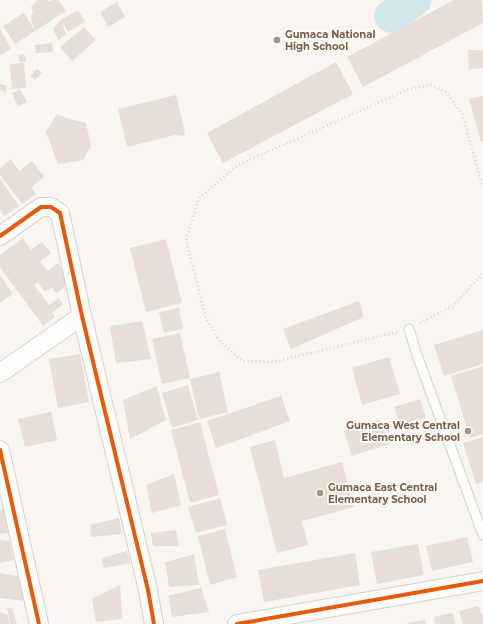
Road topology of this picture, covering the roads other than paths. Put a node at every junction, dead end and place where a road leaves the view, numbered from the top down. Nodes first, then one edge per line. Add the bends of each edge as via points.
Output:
1 (0, 236) edge
2 (82, 316) junction
3 (409, 329) road end
4 (0, 374) edge
5 (0, 450) edge
6 (483, 535) edge
7 (483, 582) edge
8 (39, 624) edge
9 (154, 624) edge
10 (237, 624) edge

1 - 2 street via 41,207 51,206 60,213
2 - 4 street
2 - 9 street
3 - 6 lane
5 - 8 street
7 - 10 street

